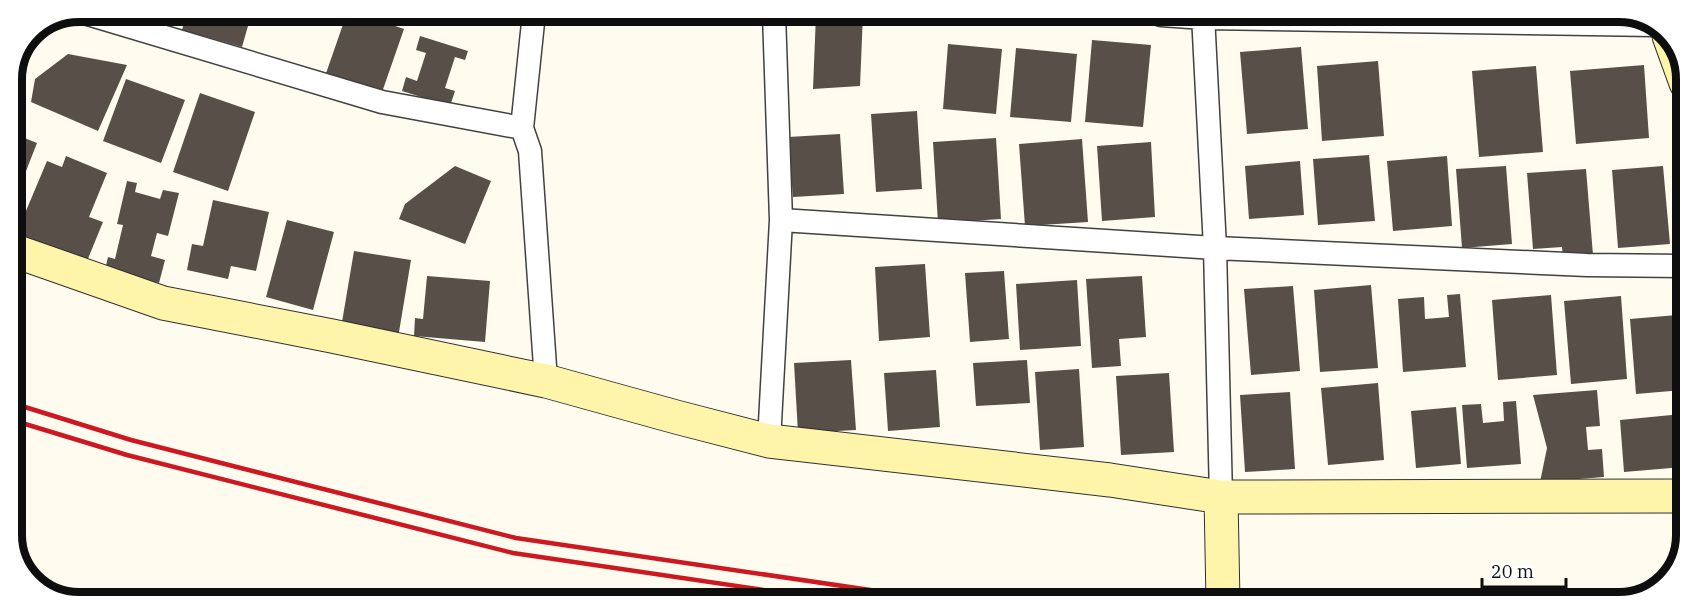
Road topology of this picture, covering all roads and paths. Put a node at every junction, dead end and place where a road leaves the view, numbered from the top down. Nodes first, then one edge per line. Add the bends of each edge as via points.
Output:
1 (114, 22) edge
2 (533, 22) edge
3 (774, 22) edge
4 (1203, 22) edge
5 (1504, 22) edge
6 (1632, 25) edge
7 (522, 128) junction
8 (781, 220) junction
9 (1215, 248) junction
10 (22, 254) edge
11 (1675, 266) edge
12 (546, 381) junction
13 (769, 441) junction
14 (1676, 496) edge
15 (1221, 497) junction
16 (1223, 592) edge

1 - 7 street via 382,102
2 - 7 street
3 - 8 street
4 - 9 street
5 - 6 street
7 - 12 street via 530,151
8 - 9 street
8 - 13 street
9 - 11 street
9 - 15 street
10 - 12 street via 163,303
12 - 13 street
13 - 15 street via 1110,480
14 - 15 street
15 - 16 street

